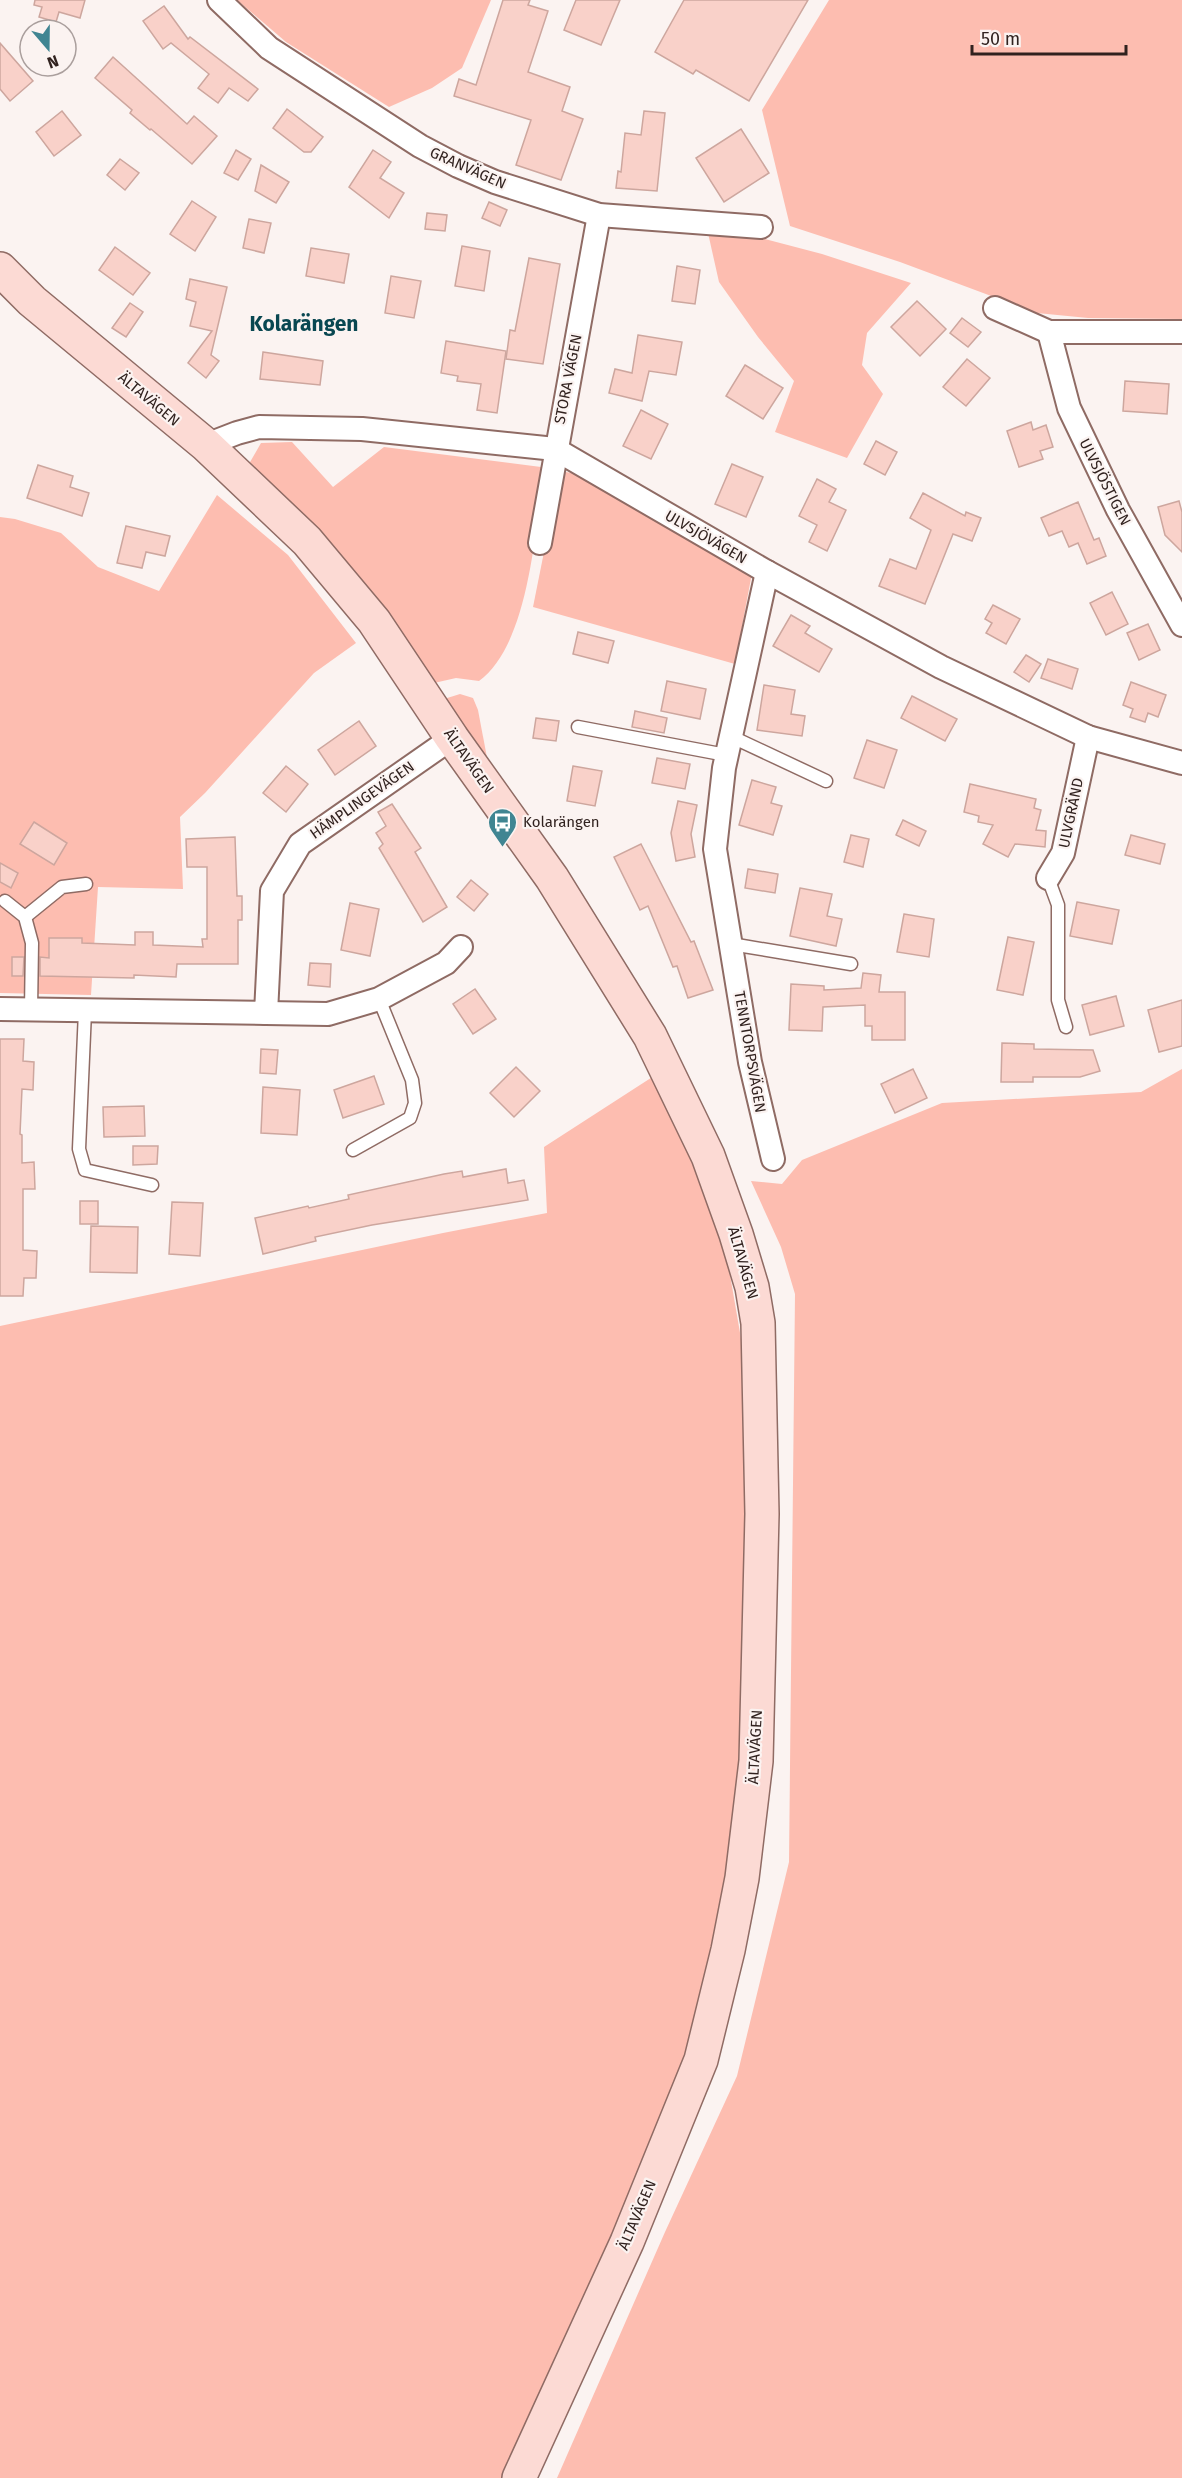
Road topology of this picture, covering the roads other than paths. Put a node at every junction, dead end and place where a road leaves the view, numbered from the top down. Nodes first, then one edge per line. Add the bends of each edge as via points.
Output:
1 (219, 0) edge
2 (599, 215) junction
3 (761, 228) dead end
4 (0, 269) edge
5 (995, 308) dead end
6 (1049, 332) junction
7 (1182, 332) edge
8 (206, 445) junction
9 (555, 449) junction
10 (540, 543) dead end
11 (767, 572) junction
12 (1182, 625) edge
13 (578, 727) dead end
14 (1088, 737) junction
15 (452, 738) junction
16 (728, 746) junction
17 (1182, 763) edge
18 (826, 781) dead end
19 (1048, 878) joint
20 (86, 885) dead end
21 (5, 901) dead end
22 (26, 917) junction
23 (731, 944) junction
24 (461, 947) dead end
25 (851, 964) dead end
26 (379, 999) junction
27 (0, 1009) edge
28 (31, 1010) junction
29 (85, 1011) junction
30 (266, 1013) junction
31 (1066, 1027) dead end
32 (353, 1150) dead end
33 (773, 1159) dead end
34 (152, 1185) dead end
35 (519, 2478) edge

1 - 2 street, GRANVÄGEN via 269,48 420,146 495,182
2 - 3 street, GRANVÄGEN
2 - 9 street, STORA VÄGEN
4 - 8 main road, ÄLTAVÄGEN via 32,301
5 - 6 street
6 - 7 street
6 - 12 street, ULVSJÖSTIGEN via 1069,408 1118,510
8 - 9 street, ULVSJÖVÄGEN via 259,427 362,429
8 - 15 main road, ÄLTAVÄGEN via 315,550 374,621
9 - 10 street, STORA VÄGEN
9 - 11 street, ULVSJÖVÄGEN
11 - 14 street, ULVSJÖVÄGEN via 941,667
11 - 16 street, TENNTORPSVÄGEN
13 - 16 lane
14 - 17 street, ULVSJÖVÄGEN
14 - 19 street, ULVGRÄND via 1063,853
15 - 30 street, HÄMPLINGEVÄGEN via 300,844 272,891
15 - 35 main road, ÄLTAVÄGEN via 552,878 650,1036 708,1156 746,1266 758,1323 762,1514 756,1761 742,1878 728,1950 701,2060 627,2242
16 - 18 lane
16 - 23 street, TENNTORPSVÄGEN via 715,849
19 - 31 lane, ULVGRÄND via 1058,905 1058,1000
20 - 22 lane via 62,886
21 - 22 lane
22 - 28 lane via 32,943
23 - 25 lane
23 - 33 street, TENNTORPSVÄGEN via 750,1062
24 - 26 street via 446,963
26 - 30 street via 328,1014
26 - 32 lane via 412,1080 415,1103 410,1118
27 - 28 street
28 - 29 street
29 - 30 street
29 - 34 lane via 79,1149 85,1170

